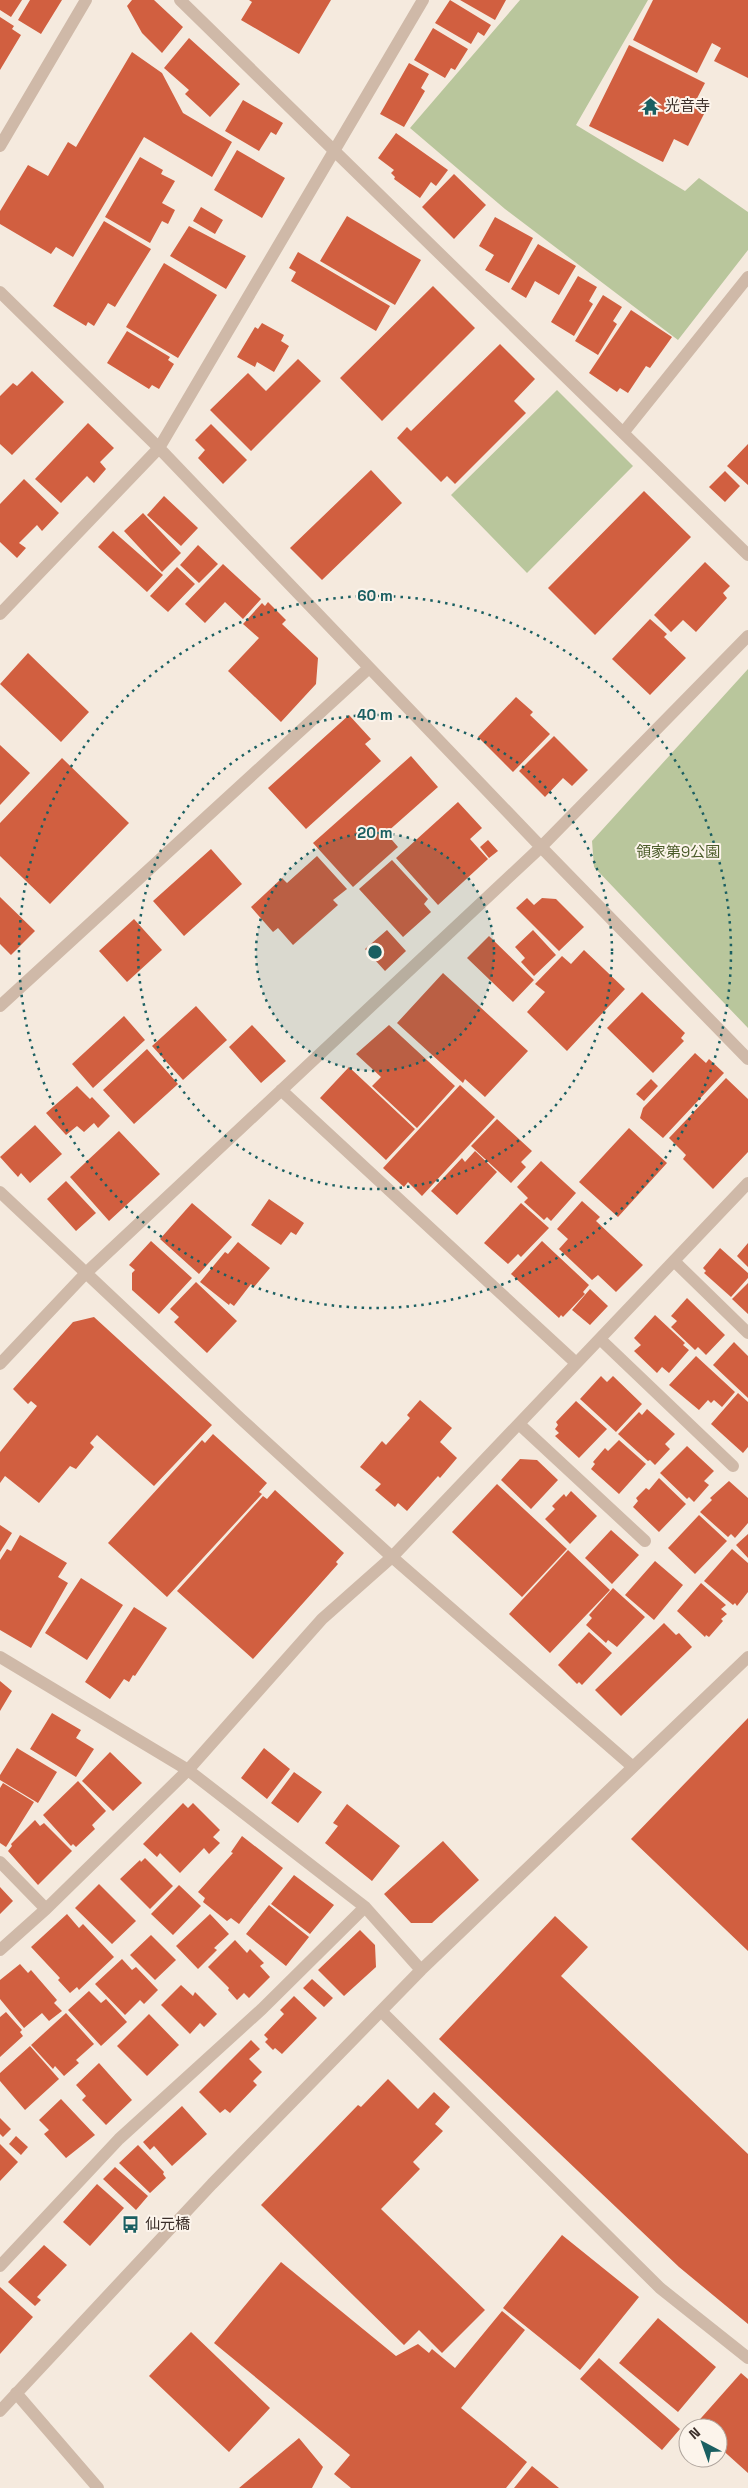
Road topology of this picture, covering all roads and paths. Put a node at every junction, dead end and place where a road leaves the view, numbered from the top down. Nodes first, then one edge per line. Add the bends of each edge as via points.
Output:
1 (86, 0) edge
2 (180, 0) edge
3 (423, 0) edge
4 (0, 146) edge
5 (333, 152) junction
6 (748, 277) edge
7 (0, 292) edge
8 (623, 433) junction
9 (159, 448) junction
10 (748, 555) edge
11 (0, 614) edge
12 (748, 636) edge
13 (369, 668) junction
14 (541, 847) junction
15 (0, 1006) edge
16 (748, 1058) edge
17 (282, 1090) junction
18 (748, 1183) edge
19 (0, 1192) edge
20 (674, 1261) junction
21 (86, 1274) junction
22 (748, 1333) edge
23 (600, 1339) junction
24 (576, 1363) junction
25 (0, 1364) edge
26 (519, 1424) junction
27 (733, 1466) dead end
28 (645, 1541) dead end
29 (392, 1557) junction
30 (0, 1657) edge
31 (748, 1658) edge
32 (633, 1767) junction
33 (188, 1770) junction
34 (0, 1862) edge
35 (365, 1907) junction
36 (46, 1909) junction
37 (0, 1950) edge
38 (421, 1970) junction
39 (381, 2011) junction
40 (0, 2266) edge
41 (748, 2358) edge
42 (16, 2393) junction
43 (0, 2411) edge
44 (98, 2488) edge

1 - 4 street
2 - 5 street
3 - 5 street
5 - 8 street
5 - 9 street
6 - 8 street
7 - 9 street
8 - 10 street
9 - 11 street
9 - 13 street
12 - 14 street
13 - 14 street
13 - 15 street
14 - 16 street
14 - 17 street
17 - 21 street
17 - 24 street
18 - 20 street
19 - 21 street
20 - 22 street
20 - 23 street
21 - 25 street
21 - 29 street
23 - 24 street
23 - 27 street
24 - 26 street
26 - 28 street
26 - 29 street
29 - 32 street
29 - 33 street via 322,1619
30 - 33 street
31 - 32 street
32 - 38 street
33 - 35 street
33 - 36 street
34 - 36 street
35 - 38 street
35 - 40 street via 262,2009 120,2139
36 - 37 street
38 - 39 street
39 - 41 street via 660,2288
39 - 42 street via 212,2184
42 - 43 street
42 - 44 street

